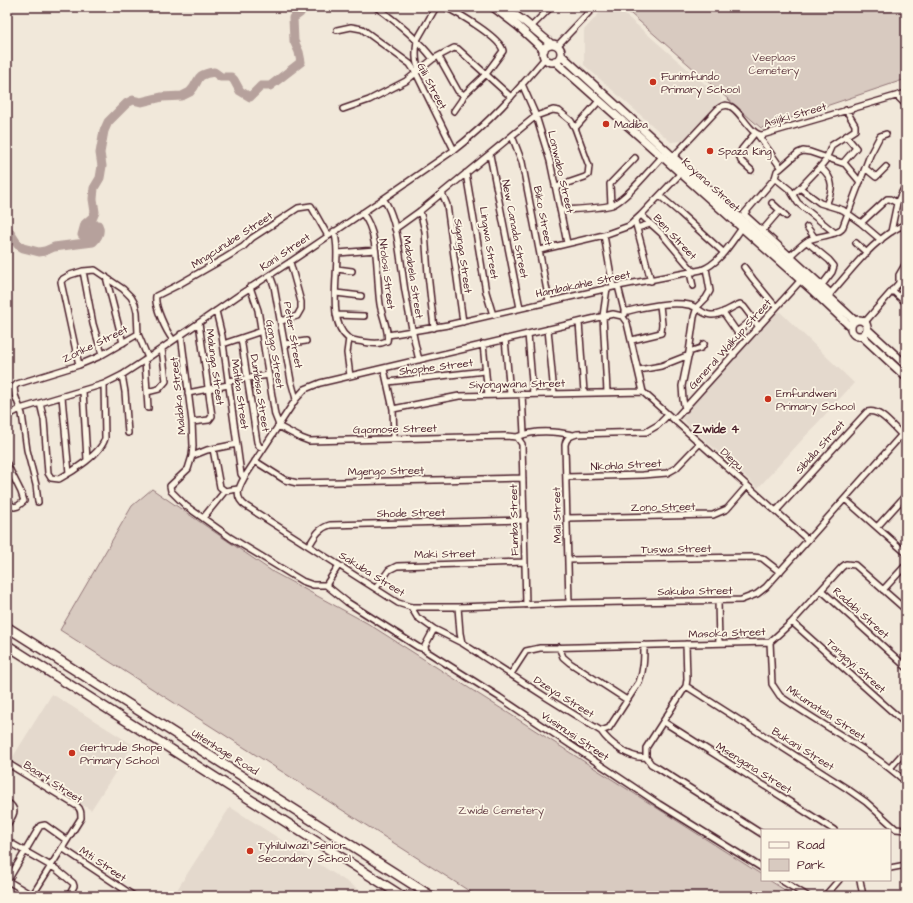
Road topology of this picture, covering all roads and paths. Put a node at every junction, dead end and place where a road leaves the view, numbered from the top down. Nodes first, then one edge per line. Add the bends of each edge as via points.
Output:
1 (376, 7) edge
2 (436, 7) edge
3 (445, 7) edge
4 (493, 7) edge
5 (503, 7) edge
6 (551, 7) edge
7 (594, 7) edge
8 (531, 27) junction
9 (336, 30) dead end
10 (417, 40) junction
11 (554, 44) junction
12 (544, 50) junction
13 (562, 55) junction
14 (439, 57) junction
15 (545, 58) junction
16 (433, 59) junction
17 (556, 61) junction
18 (418, 71) junction
19 (486, 74) junction
20 (522, 84) junction
21 (906, 93) edge
22 (464, 95) junction
23 (897, 96) junction
24 (511, 97) junction
25 (599, 101) junction
26 (906, 105) edge
27 (344, 110) dead end
28 (846, 110) junction
29 (454, 111) dead end
30 (536, 116) junction
31 (575, 128) junction
32 (756, 134) junction
33 (886, 134) dead end
34 (512, 136) junction
35 (846, 136) junction
36 (454, 150) junction
37 (490, 155) junction
38 (663, 156) junction
39 (673, 157) junction
40 (827, 157) junction
41 (635, 158) dead end
42 (843, 163) junction
43 (820, 167) junction
44 (886, 167) dead end
45 (781, 168) junction
46 (865, 168) junction
47 (751, 170) dead end
48 (466, 173) junction
49 (681, 173) junction
50 (775, 178) junction
51 (860, 182) junction
52 (906, 184) edge
53 (556, 187) junction
54 (800, 188) junction
55 (442, 193) junction
56 (793, 194) junction
57 (660, 196) junction
58 (383, 200) junction
59 (772, 203) dead end
60 (897, 203) junction
61 (611, 205) junction
62 (826, 205) junction
63 (560, 210) junction
64 (780, 210) junction
65 (420, 211) junction
66 (362, 213) junction
67 (849, 213) junction
68 (642, 216) junction
69 (786, 216) dead end
70 (635, 221) junction
71 (861, 223) junction
72 (650, 224) junction
73 (906, 224) edge
74 (807, 227) dead end
75 (637, 228) junction
76 (742, 228) junction
77 (395, 229) junction
78 (334, 231) junction
79 (762, 231) junction
80 (891, 232) junction
81 (835, 233) junction
82 (604, 235) junction
83 (328, 236) junction
84 (815, 238) junction
85 (881, 240) junction
86 (807, 242) junction
87 (567, 243) junction
88 (856, 243) dead end
89 (375, 250) junction
90 (540, 250) junction
91 (723, 252) junction
92 (338, 253) junction
93 (867, 253) junction
94 (790, 256) junction
95 (290, 262) junction
96 (906, 263) edge
97 (744, 267) dead end
98 (337, 268) junction
99 (706, 268) junction
100 (83, 271) junction
101 (352, 271) dead end
102 (692, 272) junction
103 (270, 275) junction
104 (906, 275) edge
105 (106, 277) junction
106 (651, 280) junction
107 (801, 280) junction
108 (899, 282) junction
109 (822, 285) junction
110 (693, 286) dead end
111 (612, 287) junction
112 (250, 288) junction
113 (892, 290) junction
114 (336, 293) junction
115 (830, 294) junction
116 (361, 296) dead end
117 (549, 301) junction
118 (906, 303) edge
119 (660, 305) junction
120 (696, 307) junction
121 (776, 307) junction
122 (520, 308) junction
123 (216, 311) junction
124 (624, 312) junction
125 (723, 312) junction
126 (336, 315) junction
127 (493, 315) junction
128 (605, 315) junction
129 (364, 316) dead end
130 (753, 319) junction
131 (281, 321) junction
132 (199, 322) junction
133 (463, 322) junction
134 (578, 322) junction
135 (865, 322) junction
136 (627, 323) junction
137 (853, 324) junction
138 (759, 327) junction
139 (434, 328) junction
140 (548, 329) junction
141 (868, 330) junction
142 (262, 331) junction
143 (412, 331) junction
144 (138, 334) junction
145 (181, 334) junction
146 (528, 334) junction
147 (862, 336) junction
148 (388, 337) junction
149 (241, 338) junction
150 (349, 338) junction
151 (505, 339) junction
152 (173, 340) junction
153 (632, 340) junction
154 (306, 341) dead end
155 (123, 343) junction
156 (223, 344) junction
157 (285, 344) junction
158 (483, 344) junction
159 (704, 344) dead end
160 (162, 349) junction
161 (728, 349) dead end
162 (689, 353) junction
163 (102, 354) junction
164 (734, 355) junction
165 (147, 360) junction
166 (419, 360) junction
167 (79, 365) junction
168 (906, 365) edge
169 (384, 369) junction
170 (639, 370) junction
171 (485, 371) junction
172 (269, 374) junction
173 (122, 375) junction
174 (350, 376) junction
175 (248, 377) junction
176 (906, 377) edge
177 (388, 382) junction
178 (228, 383) junction
179 (104, 384) junction
180 (209, 389) junction
181 (83, 390) junction
182 (147, 392) junction
183 (584, 392) junction
184 (607, 392) junction
185 (643, 392) junction
186 (188, 393) junction
187 (510, 394) junction
188 (522, 394) junction
189 (533, 394) junction
190 (554, 394) junction
191 (488, 395) junction
192 (62, 397) junction
193 (296, 399) junction
194 (40, 403) junction
195 (148, 408) dead end
196 (393, 408) junction
197 (20, 409) junction
198 (685, 409) junction
199 (668, 415) junction
200 (7, 416) edge
201 (674, 420) junction
202 (192, 422) junction
203 (278, 425) junction
204 (906, 430) edge
205 (128, 433) dead end
206 (524, 434) junction
207 (575, 435) junction
208 (902, 435) junction
209 (516, 437) junction
210 (394, 438) junction
211 (700, 443) junction
212 (236, 444) junction
213 (263, 448) junction
214 (213, 449) junction
215 (192, 456) junction
216 (87, 460) junction
217 (255, 461) junction
218 (7, 464) edge
219 (69, 473) junction
220 (566, 477) junction
221 (244, 478) junction
222 (523, 478) junction
223 (747, 486) junction
224 (238, 489) junction
225 (225, 491) junction
226 (906, 496) edge
227 (7, 499) edge
228 (845, 499) junction
229 (38, 502) dead end
230 (776, 511) junction
231 (203, 518) junction
232 (567, 518) junction
233 (525, 520) junction
234 (877, 526) junction
235 (808, 540) junction
236 (309, 546) junction
237 (906, 553) edge
238 (568, 560) junction
239 (525, 562) junction
240 (339, 565) junction
241 (906, 565) edge
242 (780, 572) junction
243 (326, 585) junction
244 (376, 588) junction
245 (821, 590) junction
246 (884, 590) junction
247 (718, 601) junction
248 (569, 603) junction
249 (526, 605) junction
250 (411, 607) junction
251 (458, 607) junction
252 (906, 610) edge
253 (792, 622) junction
254 (7, 627) edge
255 (434, 629) junction
256 (770, 642) junction
257 (462, 643) junction
258 (719, 643) junction
259 (686, 644) junction
260 (7, 645) edge
261 (644, 645) junction
262 (559, 647) junction
263 (424, 649) junction
264 (906, 667) edge
265 (511, 674) junction
266 (686, 686) junction
267 (627, 700) junction
268 (664, 722) junction
269 (906, 724) edge
270 (601, 731) junction
271 (906, 750) edge
272 (646, 758) junction
273 (8, 765) edge
274 (890, 768) junction
275 (906, 782) edge
276 (7, 802) edge
277 (7, 825) edge
278 (832, 829) edge
279 (906, 830) edge
280 (761, 833) edge
281 (66, 840) junction
282 (7, 841) edge
283 (62, 848) junction
284 (25, 852) junction
285 (906, 865) edge
286 (51, 866) junction
287 (761, 867) edge
288 (891, 868) edge
289 (783, 881) edge
290 (838, 881) edge
291 (860, 881) edge
292 (7, 882) edge
293 (32, 896) edge
294 (69, 896) edge
295 (134, 896) edge
296 (402, 896) edge
297 (431, 896) edge
298 (807, 896) edge
299 (825, 896) edge
300 (863, 896) edge

1 - 10 street
2 - 10 street
3 - 19 street via 466,18 502,47 503,53
4 - 12 main road
5 - 8 main road
6 - 8 street
7 - 11 street
8 - 11 main road
9 - 18 street, Gili Street via 354,27 362,29
10 - 16 street
10 - 18 street
11 - 12 main road
11 - 13 main road via 561,48
12 - 15 main road
13 - 17 main road
13 - 39 main road, Koyana Street
14 - 16 street
14 - 19 street via 451,48 456,48
14 - 22 street via 458,91
15 - 17 main road
15 - 20 street, Kani Street
16 - 18 street
17 - 25 main road, Koyana Street
18 - 27 street via 406,81
18 - 36 street, Gili Street
19 - 22 street
19 - 24 street
20 - 24 street, Kani Street
20 - 30 street, Lonwabo Street
21 - 23 street, Asijiki Street
22 - 29 street via 462,102
23 - 26 street
23 - 28 street, Asijiki Street
24 - 36 street, Kani Street
25 - 31 street
25 - 38 main road, Koyana Street
28 - 32 street, Asijiki Street via 771,133
28 - 35 street via 856,127
30 - 31 street via 554,110 559,111
30 - 34 street
30 - 53 street, Lonwabo Street
31 - 53 street via 587,160 588,175
32 - 39 street, Asijiki Street via 735,109 723,105
32 - 45 street
32 - 47 street via 742,149 740,155 741,161
33 - 46 street via 878,138
34 - 37 street
34 - 90 street, Biko Street via 522,162
35 - 40 street via 832,145
35 - 42 street via 856,148
36 - 58 street, Kani Street
37 - 48 street
37 - 122 street, New Canada Street
38 - 49 main road, Koyana Street
38 - 61 street via 625,197
39 - 115 main road, Koyana Street via 783,257
40 - 42 street
40 - 43 street
40 - 45 street via 803,151
41 - 61 street via 610,184
42 - 51 street
43 - 54 street
43 - 62 street via 828,174 832,185
44 - 46 street via 876,176
45 - 50 street
46 - 51 street
48 - 55 street
48 - 127 street, Lingwa Street via 486,292
49 - 57 street
49 - 76 main road, Koyana Street
50 - 56 street
50 - 79 street via 744,214
51 - 67 street
52 - 60 street
53 - 63 street, Lonwabo Street
54 - 56 street
54 - 62 street
55 - 65 street
55 - 133 street, Siganga Street via 447,205
56 - 81 street via 798,203
57 - 68 street
57 - 91 street
58 - 66 street, Kani Street
58 - 77 street, Mababela Street via 389,208
59 - 64 street
60 - 71 street via 887,199
60 - 80 street
61 - 63 street
62 - 67 street
63 - 87 street, Lonwabo Street
64 - 69 street
64 - 79 street
65 - 77 street
65 - 139 street via 425,231
66 - 78 street, Kani Street
66 - 89 street, Ntolosi Street via 369,225
67 - 71 street
67 - 81 street via 842,229
68 - 70 street
68 - 72 street, Ben Street
70 - 75 street
70 - 82 street via 624,229
71 - 85 street
72 - 75 street
72 - 102 street, Ben Street via 661,233
73 - 80 street
74 - 84 street
75 - 106 street
76 - 91 street, Hambakahle Street
76 - 107 main road, Koyana Street
77 - 143 street, Mababela Street
78 - 83 street, Kani Street
78 - 92 street
79 - 94 street
80 - 85 street
81 - 84 street
82 - 87 street
82 - 111 street
83 - 95 street, Kani Street
83 - 152 street, Mngcunube Street via 311,206 298,208 252,238 243,247 156,296 155,301 160,314
84 - 86 street
85 - 93 street
86 - 94 street
86 - 109 street via 834,266
87 - 90 street
88 - 93 street
89 - 92 street
89 - 148 street, Ntolosi Street via 380,304
90 - 117 street, Biko Street
91 - 99 street, Hambakahle Street
92 - 98 street
93 - 115 street
94 - 109 street
95 - 103 street, Kani Street
95 - 131 street via 301,309 297,316
96 - 108 street via 899,275
97 - 121 street
98 - 101 street
98 - 114 street
99 - 102 street, Hambakahle Street
99 - 120 street via 710,292
100 - 105 street via 95,270
100 - 163 street via 93,324
100 - 167 street via 70,275 61,282
102 - 106 street, Hambakahle Street
102 - 110 street
103 - 112 street, Kani Street
103 - 131 street, Peter Street
104 - 108 street
105 - 144 street via 131,297 137,312
105 - 155 street
106 - 111 street, Hambakahle Street
107 - 121 street, General Walkup Street
107 - 137 main road, Koyana Street
108 - 113 street
109 - 115 street
111 - 117 street, Hambakahle Street
111 - 124 street
111 - 128 street
112 - 123 street, Kani Street
112 - 142 street, Gongo Street
113 - 118 street
113 - 135 street
114 - 116 street
114 - 126 street
115 - 137 main road, Koyana Street
117 - 122 street, Hambakahle Street
119 - 120 street via 687,304
119 - 124 street
119 - 153 street via 661,333
120 - 125 street via 709,315
120 - 162 street
121 - 138 street, General Walkup Street
122 - 127 street, Hambakahle Street
123 - 132 street, Kani Street
123 - 156 street, Matiba Street
124 - 136 street
125 - 130 street via 742,304
125 - 130 street via 735,333
126 - 129 street
126 - 150 street
127 - 133 street, Hambakahle Street
128 - 134 street
128 - 136 street via 619,315
128 - 184 street
130 - 138 street
131 - 157 street, Peter Street
132 - 145 street, Kani Street
132 - 180 street, Malunga Street
133 - 139 street, Hambakahle Street
134 - 140 street
134 - 183 street
135 - 137 main road via 860,320
135 - 141 main road
136 - 153 street
137 - 147 main road, Koyana Street via 854,335
138 - 164 street, General Walkup Street
139 - 143 street, Hambakahle Street
140 - 146 street
140 - 190 street
141 - 147 main road
141 - 168 main road
142 - 149 street
142 - 172 street, Gongo Street
143 - 148 street, Hambakahle Street
143 - 166 street, Mababela Street
144 - 155 street, Zonke Street
144 - 165 street
145 - 152 street, Kani Street
145 - 186 street, Maldaka Street
146 - 151 street
146 - 189 street
147 - 176 main road, Koyana Street
148 - 150 street via 384,342 376,344
149 - 156 street
149 - 175 street, Dumbisa Street
150 - 174 street via 347,353
151 - 158 street
151 - 187 street
152 - 160 street, Kani Street
153 - 170 street
154 - 157 street
155 - 163 street, Zonke Street
156 - 178 street, Matiba Street
157 - 193 street, Peter Street
158 - 166 street
158 - 171 street
159 - 162 street
160 - 165 street, Kani Street
160 - 182 street via 166,381 159,389
161 - 164 street
162 - 170 street via 661,366
162 - 198 street via 682,386
163 - 167 street, Zonke Street
164 - 198 street, General Walkup Street
165 - 173 street, Kani Street
165 - 182 street
166 - 169 street
167 - 197 street, Zonke Street via 15,386
169 - 174 street
169 - 177 street
170 - 185 street
171 - 177 street, Shophe Street
171 - 191 street
172 - 175 street
172 - 203 street, Gongo Street
173 - 179 street, Kani Street
173 - 205 street via 126,392
174 - 193 street via 312,385
175 - 178 street
175 - 213 street, Dumbisa Street via 257,442 258,446
177 - 196 street
178 - 180 street
178 - 212 street, Matiba Street
179 - 181 street, Kani Street
179 - 216 street via 104,441
180 - 186 street
180 - 202 street, Malunga Street via 211,418
181 - 192 street, Kani Street
181 - 216 street
182 - 195 street
183 - 184 street, Siyongwana Street
183 - 190 street, Siyongwana Street
184 - 185 street, Siyongwana Street
185 - 199 street, Dlepu
186 - 202 street, Maldaka Street
187 - 188 street, Siyongwana Street
187 - 191 street, Siyongwana Street
188 - 189 street, Siyongwana Street
188 - 206 street
189 - 190 street, Siyongwana Street
191 - 196 street, Siyongwana Street via 459,396
192 - 194 street, Kani Street
192 - 219 street
193 - 203 street
194 - 197 street, Kani Street
194 - 219 street via 44,420 47,466 51,478 59,479
196 - 210 street
197 - 200 street, Kani Street
197 - 229 street
198 - 201 street, General Walkup Street
199 - 201 street, Dlepu
199 - 207 street via 658,426 646,432
201 - 211 street, Dlepu
202 - 215 street, Maldaka Street
203 - 210 street, Gqomose Street via 309,441
203 - 213 street
204 - 208 street, Sakuba Street
206 - 207 street via 559,432
206 - 209 street
207 - 220 street, Mali Street via 566,442
208 - 228 street, Sakuba Street
208 - 230 street, Sibidla Street via 879,413 867,412
209 - 210 street, Gqomose Street
209 - 222 street, Fumba Street via 522,444
211 - 220 street, Nkohla Street via 676,468 667,473
211 - 223 street, Dlepu
212 - 214 street
212 - 221 street, Matiba Street via 240,474
213 - 217 street
214 - 215 street
214 - 225 street via 219,484
215 - 231 street via 188,469 170,486 171,491 186,506
216 - 219 street
217 - 221 street
217 - 222 street, Mgengo Street via 285,480 297,483
218 - 227 street via 24,501 14,507
220 - 232 street, Mali Street
221 - 224 street
222 - 233 street, Fumba Street
223 - 230 street, Dlepu
223 - 232 street, Zono Street via 727,509 713,515
224 - 225 street
224 - 236 street, Sakuba Street via 241,502
225 - 231 street
226 - 234 street
228 - 234 street
228 - 235 street, Sakuba Street
230 - 235 street, Dlepu
231 - 243 street via 302,581 313,585
232 - 238 street, Mali Street
233 - 236 street, Shode Street via 330,525 317,533
233 - 239 street, Fumba Street
234 - 237 street
235 - 242 street, Sakuba Street
236 - 240 street, Sakuba Street
238 - 242 street, Tuswa Street via 752,557 762,558
238 - 248 street, Mali Street
239 - 244 street, Maki Street via 397,566 389,570
239 - 249 street, Fumba Street
240 - 243 street
240 - 244 street, Sakuba Street
241 - 246 street
242 - 247 street, Sakuba Street via 753,596 741,600
243 - 263 street, Vusimusi Street via 347,602
244 - 250 street, Sakuba Street via 398,603
245 - 246 street, Masoka Street via 849,563 855,564
245 - 253 street, Masoka Street
245 - 264 street, Radabi Street
246 - 252 street, Masoka Street
247 - 248 street, Sakuba Street
247 - 258 street
248 - 249 street, Sakuba Street
249 - 251 street, Sakuba Street
250 - 251 street, Sakuba Street
250 - 255 street via 417,617
251 - 257 street
253 - 256 street, Masoka Street
253 - 269 street, Tangayi Street
254 - 297 main road, Uitenhage Road
255 - 257 street, Dzeya Street
255 - 263 street
256 - 258 street, Masoka Street
256 - 274 street, Mkumatela Street via 772,684 780,696
257 - 265 street, Dzeya Street
258 - 259 street, Masoka Street
259 - 261 street, Masoka Street
259 - 266 street
260 - 296 main road
261 - 262 street, Masoka Street
261 - 267 street, Dzeya Street via 643,674
262 - 265 street, Masoka Street via 526,651
262 - 267 street via 563,657 570,663
263 - 287 street, Vusimusi Street via 659,804
265 - 270 street, Dzeya Street
266 - 268 street
266 - 279 street, Bukani Street via 846,788 896,829
267 - 270 street, Dzeya Street via 609,728
268 - 272 street via 646,748
268 - 278 street, Msengana Street
270 - 272 street via 606,738 630,754
271 - 274 street
272 - 280 street
273 - 281 street, Baart Street via 79,808 81,818
274 - 275 street, Mkumatela Street
276 - 277 street via 14,812
281 - 283 street, Baart Street
281 - 284 street, Baart Street via 42,825
282 - 284 street
283 - 286 street, Baart Street
283 - 295 street, Mti Street
284 - 286 street
284 - 292 street, Baart Street
285 - 288 street
286 - 293 street, Baart Street
286 - 294 street via 73,883
289 - 298 street
290 - 299 street
291 - 300 street
292 - 293 street, Baart Street

